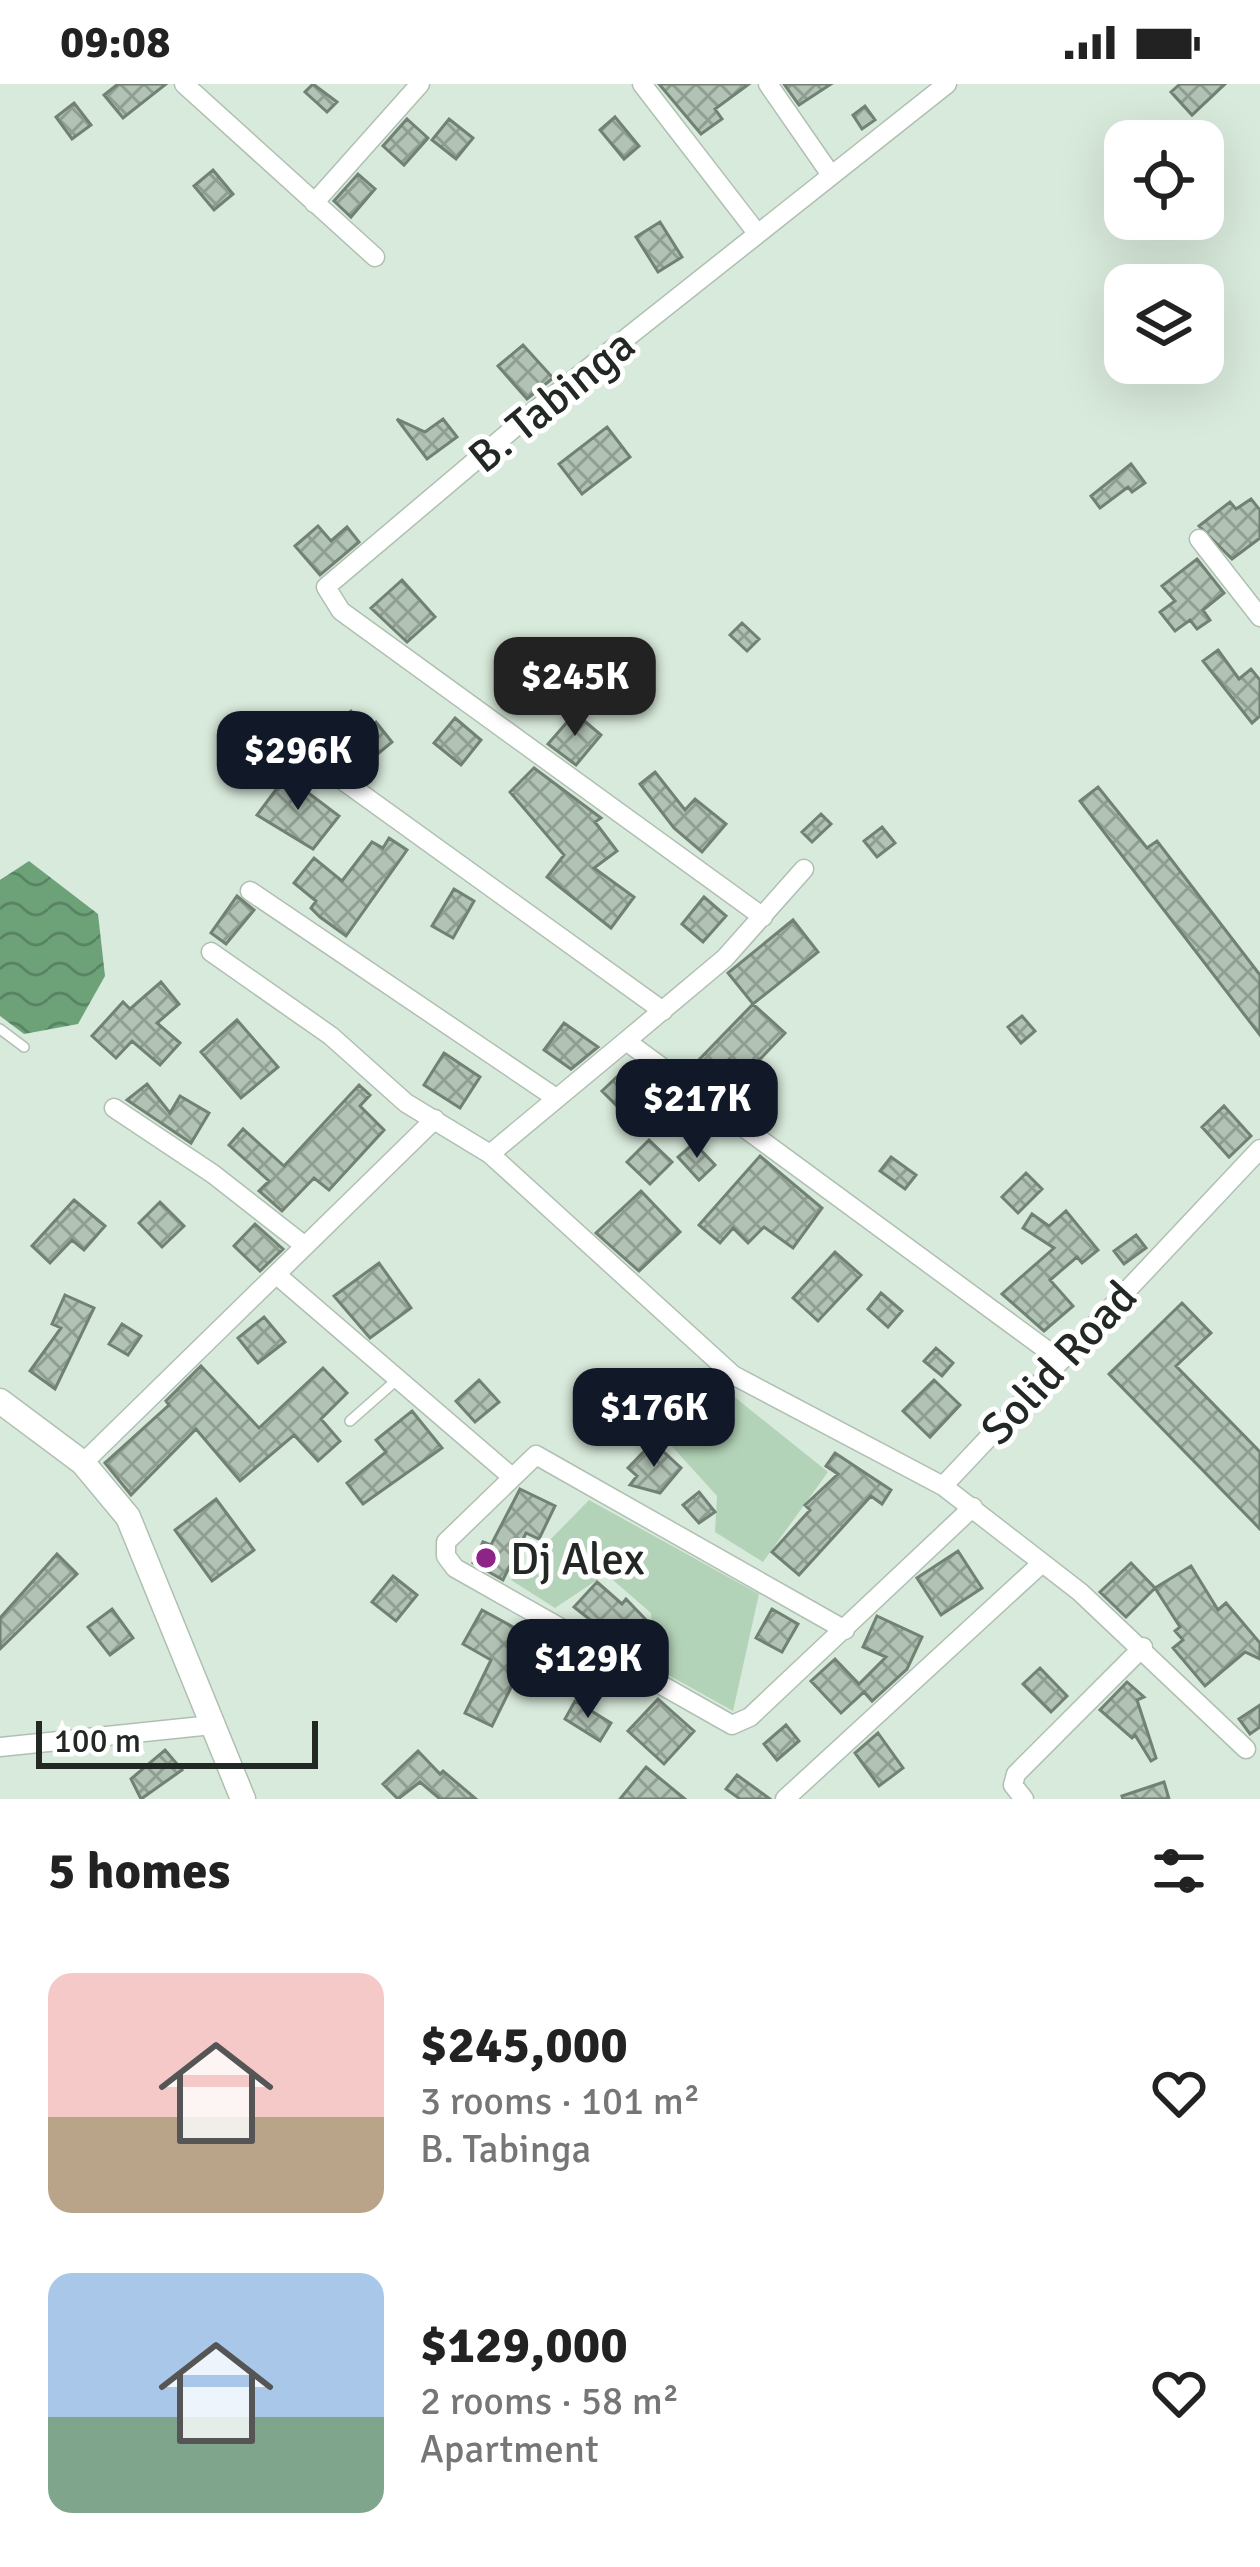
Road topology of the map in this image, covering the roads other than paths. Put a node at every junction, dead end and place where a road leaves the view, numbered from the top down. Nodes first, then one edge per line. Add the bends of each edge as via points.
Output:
1 (184, 84) edge
2 (420, 84) edge
3 (642, 84) edge
4 (768, 84) edge
5 (947, 84) edge
6 (831, 175) junction
7 (314, 202) junction
8 (757, 233) junction
9 (375, 256) dead end
10 (1199, 539) dead end
11 (1260, 617) edge
12 (320, 764) dead end
13 (804, 869) dead end
14 (250, 890) dead end
15 (763, 916) junction
16 (211, 952) dead end
17 (663, 1010) junction
18 (0, 1029) edge
19 (626, 1041) junction
20 (24, 1047) dead end
21 (556, 1097) junction
22 (115, 1108) dead end
23 (435, 1119) junction
24 (1260, 1149) edge
25 (490, 1154) junction
26 (305, 1246) junction
27 (278, 1276) junction
28 (1059, 1359) junction
29 (400, 1377) junction
30 (0, 1401) edge
31 (350, 1421) dead end
32 (83, 1463) junction
33 (512, 1477) junction
34 (943, 1486) junction
35 (973, 1508) junction
36 (1042, 1563) junction
37 (845, 1630) junction
38 (1143, 1647) junction
39 (212, 1725) junction
40 (0, 1747) edge
41 (1246, 1749) dead end
42 (243, 1799) edge
43 (785, 1799) edge
44 (1024, 1799) edge

1 - 7 street
2 - 7 street
3 - 8 street
4 - 6 street
5 - 6 street, B. Tabinga
6 - 8 street, B. Tabinga
7 - 9 street
8 - 15 street, B. Tabinga via 326,587 334,606
10 - 11 street
12 - 17 street
13 - 15 street
14 - 21 street
15 - 17 street
16 - 23 street
17 - 19 street
18 - 20 lane
19 - 21 street
19 - 28 street
21 - 25 street
22 - 26 street
23 - 25 street
23 - 26 street
24 - 28 street, Solid Road
25 - 34 street via 733,1375
26 - 27 street
27 - 29 street
27 - 32 street
28 - 34 street, Solid Road
29 - 31 lane
29 - 33 street
30 - 32 street
32 - 39 street via 138,1536
33 - 37 street via 536,1455
33 - 37 street via 446,1542 450,1563 724,1723 744,1722
34 - 35 street, Solid Road
35 - 36 street, Solid Road
35 - 37 street
36 - 38 street, Solid Road
36 - 43 street
38 - 41 street, Solid Road
38 - 44 street via 1016,1774 1012,1785
39 - 40 street
39 - 42 street

